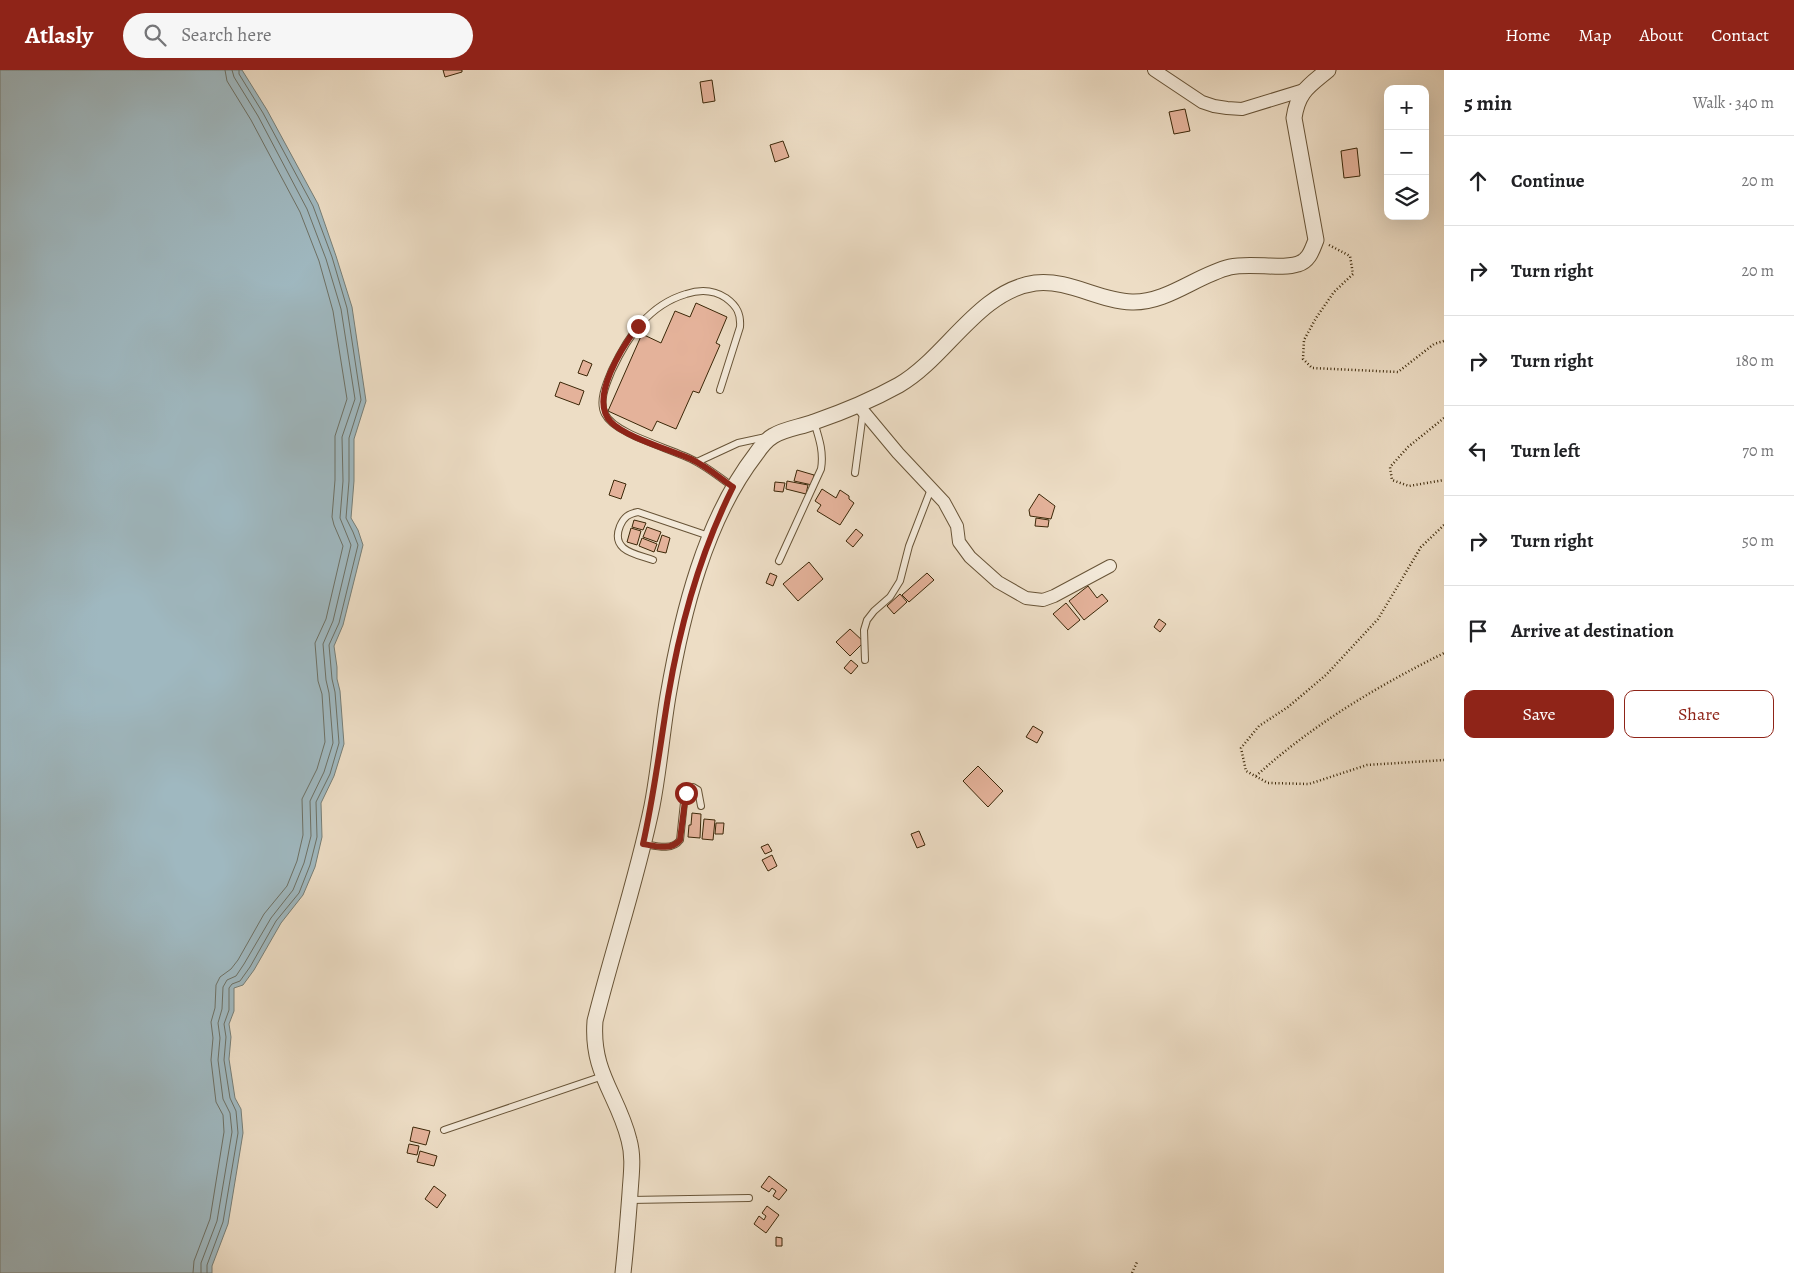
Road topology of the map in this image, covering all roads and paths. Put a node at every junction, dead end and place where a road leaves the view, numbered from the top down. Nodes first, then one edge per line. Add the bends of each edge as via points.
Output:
1 (1154, 70) edge
2 (1328, 70) edge
3 (1304, 90) junction
4 (1316, 240) junction
5 (1444, 341) edge
6 (720, 390) dead end
7 (861, 408) junction
8 (1444, 418) edge
9 (814, 422) junction
10 (773, 435) junction
11 (697, 462) junction
12 (855, 473) dead end
13 (1444, 480) edge
14 (733, 487) junction
15 (932, 488) junction
16 (1444, 525) edge
17 (710, 537) junction
18 (653, 560) dead end
19 (779, 561) dead end
20 (1110, 566) dead end
21 (1444, 653) edge
22 (865, 660) dead end
23 (1444, 760) edge
24 (1256, 776) junction
25 (701, 806) dead end
26 (643, 844) junction
27 (602, 1076) junction
28 (444, 1130) dead end
29 (748, 1198) dead end
30 (630, 1200) junction
31 (1138, 1262) dead end
32 (624, 1273) edge
33 (1132, 1273) edge

1 - 3 street via 1202,102 1227,108 1242,109
2 - 3 street
3 - 4 street via 1294,118
4 - 5 path via 1350,256 1353,274 1334,292 1304,340 1303,359 1312,368 1398,372 1434,344
4 - 7 street via 1311,253 1299,264 1231,267 1142,302 1128,302 1058,284 1037,283 1016,288 980,312 906,380
6 - 11 lane via 741,317 737,308 721,295 695,291 674,297 638,326 624,345 604,391 602,405 612,423
7 - 9 street
7 - 12 lane
7 - 15 street
8 - 13 path via 1408,447 1390,467 1392,480 1409,486
9 - 10 street
9 - 19 lane via 823,457 821,469
10 - 11 lane via 738,443
10 - 14 street
11 - 14 lane
14 - 17 street
15 - 20 street via 944,502 957,526 959,542 970,557 998,582 1026,598 1043,600 1054,596
15 - 22 lane via 909,546 900,581 890,597 867,620
16 - 24 path via 1421,546 1378,619 1326,675 1259,726 1241,748 1246,771
17 - 18 lane via 638,512 629,514 619,529 617,538 620,545
17 - 26 street via 675,660
21 - 24 path via 1400,675 1324,721
23 - 24 path via 1367,765 1309,784 1268,783
25 - 26 lane via 698,790 690,788 686,793 678,843 665,847
26 - 27 street via 595,1021 593,1039
27 - 28 lane
27 - 30 street via 629,1139 633,1157
29 - 30 lane
30 - 32 street
31 - 33 path

